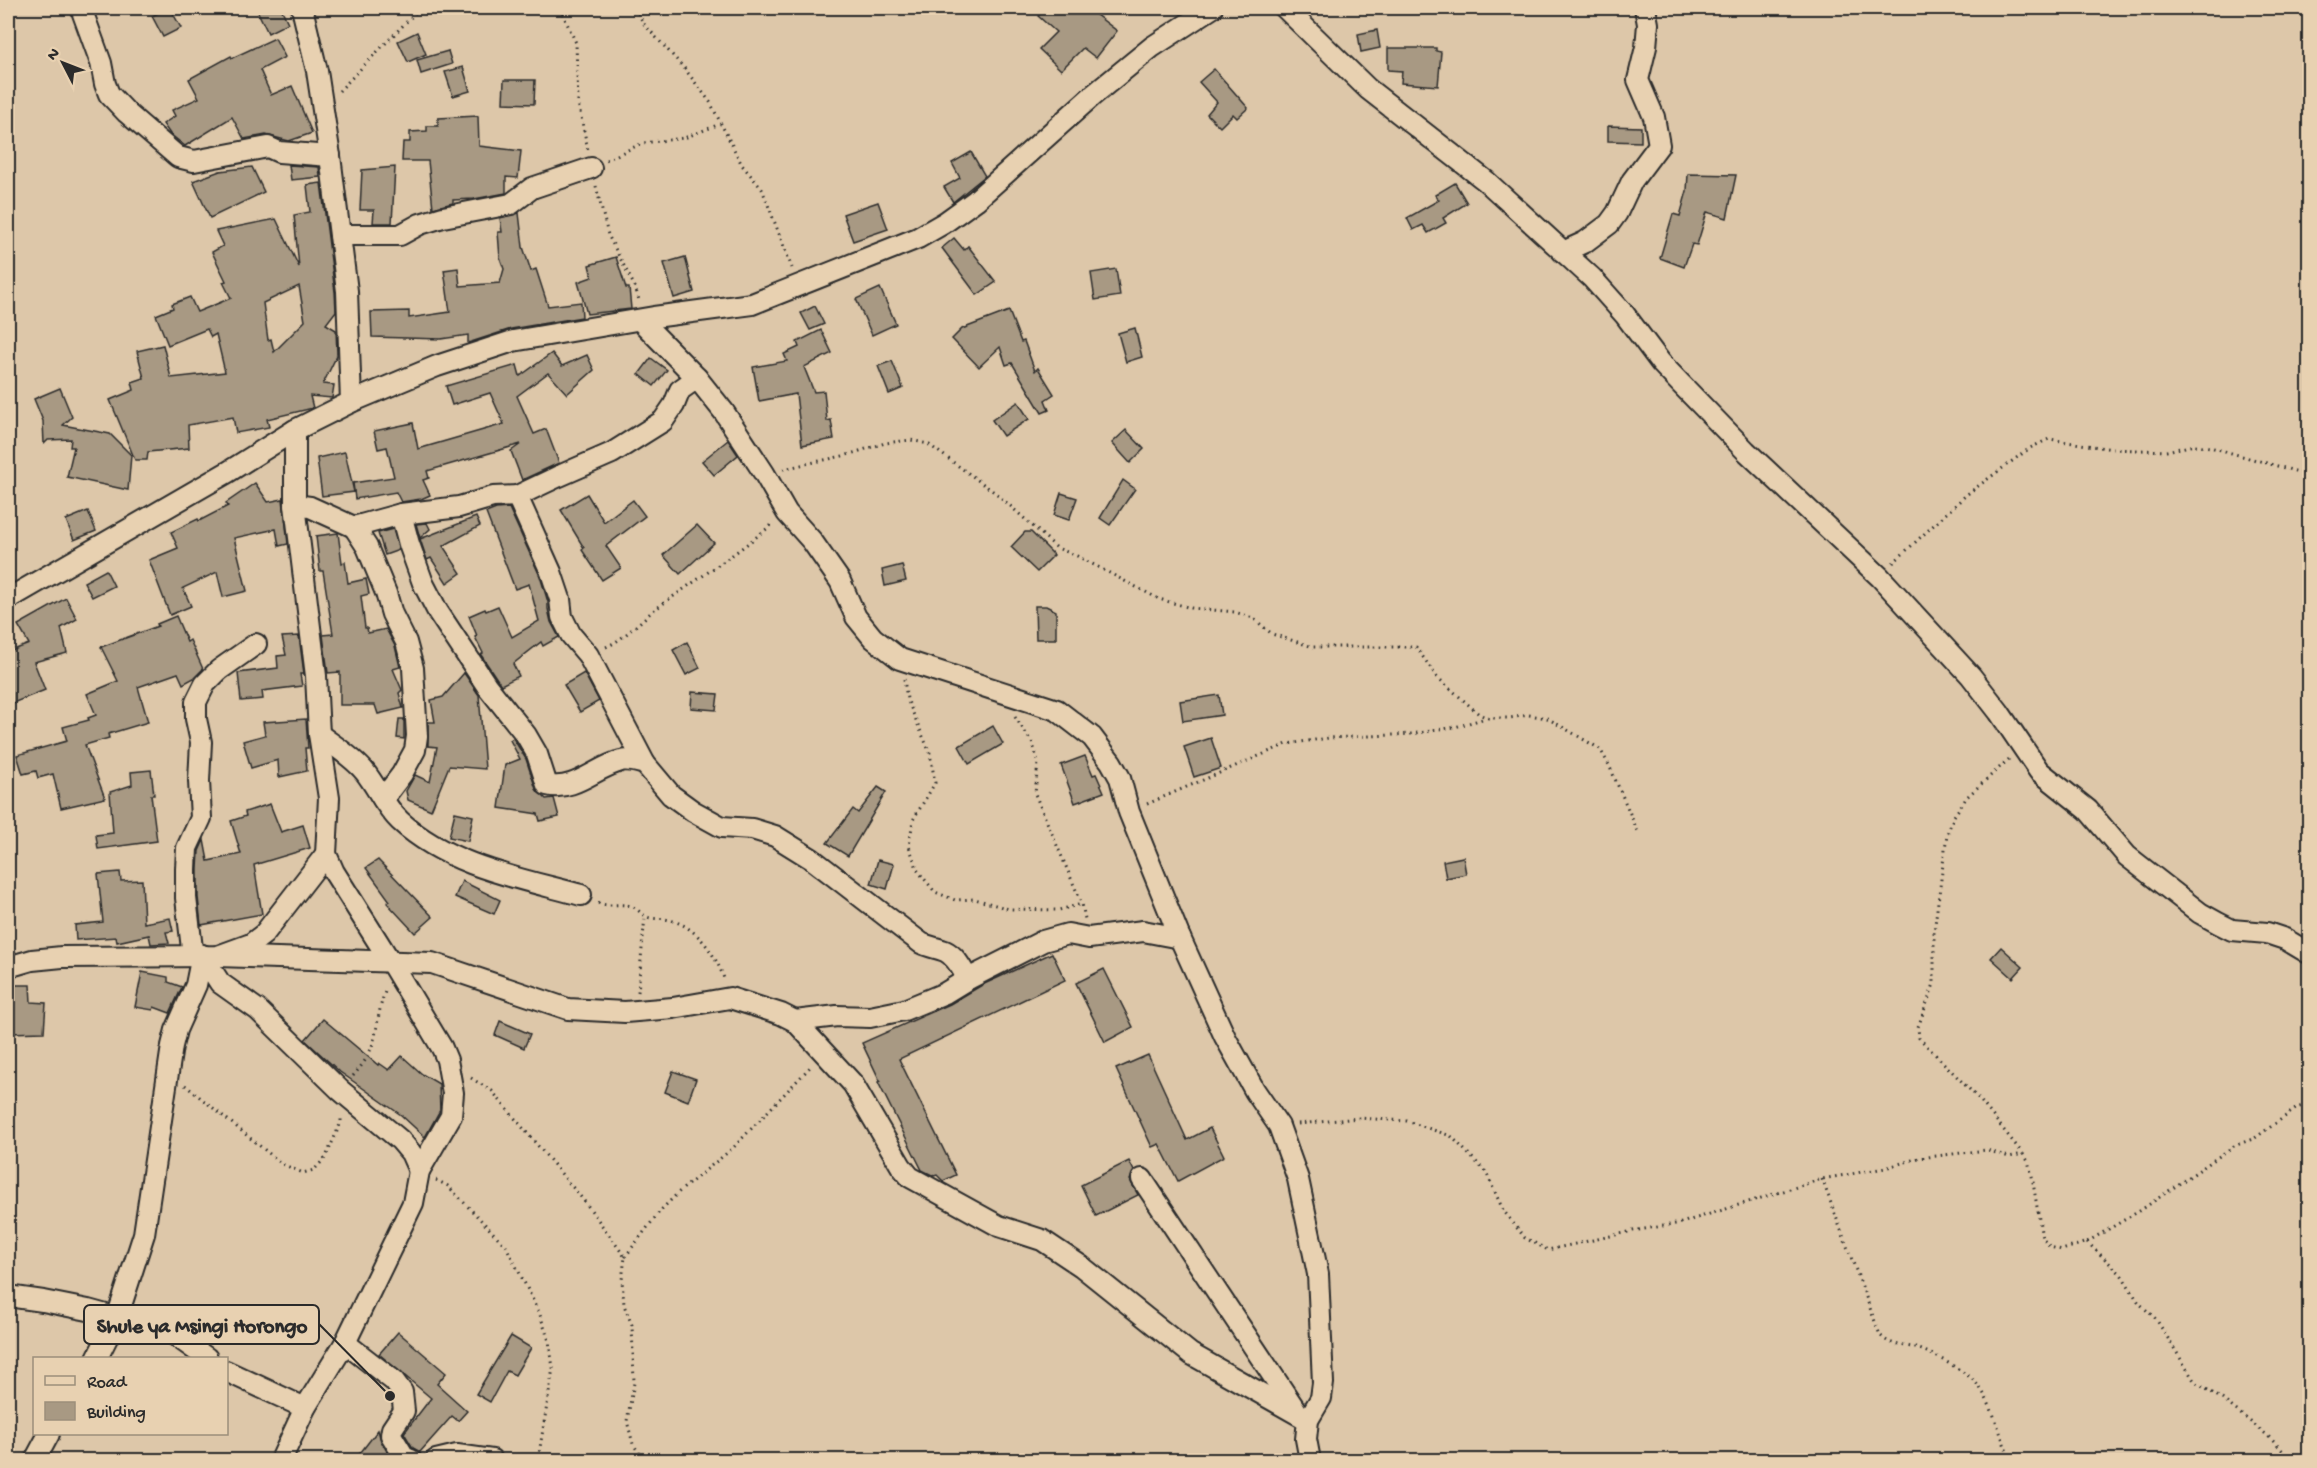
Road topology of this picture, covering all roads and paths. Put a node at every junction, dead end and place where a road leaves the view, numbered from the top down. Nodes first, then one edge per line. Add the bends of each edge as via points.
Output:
1 (81, 8) edge
2 (302, 8) edge
3 (420, 8) edge
4 (635, 8) edge
5 (1212, 8) edge
6 (1285, 8) edge
7 (1645, 8) edge
8 (322, 110) junction
9 (720, 124) junction
10 (330, 156) junction
11 (591, 168) joint
12 (340, 235) junction
13 (1563, 252) junction
14 (799, 287) junction
15 (640, 320) junction
16 (697, 378) junction
17 (351, 402) junction
18 (295, 430) junction
19 (2310, 471) edge
20 (764, 473) junction
21 (517, 496) junction
22 (295, 505) junction
23 (787, 513) junction
24 (401, 514) junction
25 (354, 527) junction
26 (1880, 577) junction
27 (8, 599) edge
28 (256, 644) dead end
29 (588, 655) junction
30 (900, 659) junction
31 (1012, 714) dead end
32 (1488, 718) junction
33 (319, 734) junction
34 (2022, 748) junction
35 (645, 764) junction
36 (383, 799) junction
37 (1129, 812) junction
38 (1638, 832) dead end
39 (326, 854) junction
40 (580, 895) joint
41 (1082, 904) junction
42 (645, 916) junction
43 (1089, 938) junction
44 (1180, 938) junction
45 (2310, 954) edge
46 (204, 956) junction
47 (393, 966) junction
48 (8, 967) edge
49 (968, 979) junction
50 (730, 998) junction
51 (636, 1011) junction
52 (795, 1021) junction
53 (824, 1053) junction
54 (447, 1060) junction
55 (170, 1065) junction
56 (340, 1090) junction
57 (2310, 1103) edge
58 (1279, 1126) junction
59 (2023, 1154) junction
60 (419, 1171) junction
61 (1142, 1179) dead end
62 (1822, 1179) junction
63 (2087, 1242) junction
64 (625, 1257) junction
65 (8, 1296) edge
66 (117, 1318) junction
67 (345, 1343) junction
68 (98, 1357) edge
69 (204, 1357) edge
70 (228, 1372) edge
71 (305, 1407) junction
72 (1303, 1417) junction
73 (49, 1435) edge
74 (35, 1461) edge
75 (281, 1461) edge
76 (411, 1461) edge
77 (436, 1461) edge
78 (492, 1461) edge
79 (538, 1461) edge
80 (644, 1461) edge
81 (1310, 1461) edge
82 (2010, 1461) edge
83 (2292, 1461) edge

1 - 10 street via 109,94 178,157 194,161 268,147 279,152
2 - 8 street
3 - 8 path
4 - 9 path via 686,69 710,102
5 - 14 street via 1152,47 976,200 944,223 918,238
6 - 13 street via 1368,89 1486,181
7 - 13 street via 1646,47 1638,81 1654,117 1659,145 1632,181 1609,224
8 - 10 street
9 - 11 path via 684,138 643,143
9 - 14 path via 742,165 762,189
10 - 12 street
11 - 12 street via 532,188 511,204 443,217 400,235
12 - 17 street via 347,291
13 - 26 street via 1592,278 1661,363 1731,435
14 - 15 street via 752,304
15 - 16 street
15 - 17 street via 513,341 437,366
16 - 20 street
16 - 21 street via 680,390 663,421 612,453
17 - 18 street
18 - 22 street
18 - 27 street
19 - 26 path via 2295,471 2195,445 2166,451 2112,449 2049,439 2030,448 1966,495
20 - 23 street
20 - 32 path via 885,443 911,440 928,444 997,494 1057,548 1142,591 1191,608 1235,612 1253,618 1272,633 1313,646 1416,647 1437,677
21 - 24 street
21 - 29 street via 551,572 562,617
22 - 25 street via 310,507
22 - 33 street via 316,676
23 - 29 path via 617,642
23 - 30 street via 812,541 873,638
24 - 25 street
24 - 35 street via 423,583 438,612 526,735 547,785 573,783 622,760
25 - 36 street via 379,574 413,668 415,750
26 - 34 street via 1971,676
28 - 46 street via 219,670 205,684 196,702 201,742 201,818 187,848 186,898
29 - 35 street
30 - 37 street via 1057,710 1092,737 1111,762 1120,778
30 - 41 path via 907,699 930,753 935,783 913,820 909,846 918,871 935,892 955,900 975,899 1009,909 1059,910
31 - 41 path via 1033,744 1038,763 1035,794
32 - 37 path via 1412,734 1287,744
32 - 38 path via 1547,718 1600,750
33 - 36 street via 364,771
33 - 39 street via 329,798
34 - 45 street via 2039,771 2088,810 2127,856 2200,912 2232,930 2267,933
34 - 59 path via 1967,797 1953,816 1937,902 1934,984 1917,1027 1919,1038 1979,1099
35 - 49 street via 660,785 693,811 722,827 752,829 793,846 921,943 951,955
36 - 40 street via 401,822 456,858
37 - 44 street
39 - 46 street via 264,934 251,944
39 - 47 street
40 - 42 path via 606,906 631,906
41 - 43 path
42 - 50 path via 676,922 702,939 715,958
42 - 51 path
43 - 44 street via 1143,931
43 - 49 street via 1068,934 1043,941
44 - 58 street via 1225,1037
46 - 47 street
46 - 48 street via 62,957
46 - 55 street via 176,1030
46 - 56 street via 220,983 258,1010
47 - 51 street via 432,963 568,1009
47 - 54 street
47 - 56 path via 379,1008 378,1032 372,1049
49 - 52 street via 904,1010 870,1017
50 - 51 street
50 - 52 street
52 - 53 street
53 - 64 path via 733,1148 660,1211
53 - 72 street via 853,1084 910,1177 999,1226 1042,1240 1081,1266 1191,1354
54 - 60 street via 453,1093 451,1116
54 - 64 path via 492,1091 585,1202
55 - 56 path via 188,1089 282,1164 303,1173 314,1170 326,1157 341,1122
55 - 66 street via 144,1234
56 - 60 street via 400,1140
57 - 63 path via 2255,1138 2235,1146
58 - 62 path via 1359,1118 1407,1121 1451,1136 1486,1172 1503,1210 1525,1238 1548,1251 1681,1223
58 - 72 street via 1298,1179 1318,1274 1323,1383 1321,1398
59 - 62 path via 2009,1157 1987,1150 1948,1154
59 - 63 path via 2032,1176 2042,1238 2050,1247 2062,1250
60 - 67 street via 413,1203
60 - 79 path via 448,1186 506,1246 539,1312 553,1368
61 - 72 street
62 - 82 path via 1880,1335 1894,1345 1920,1349 1978,1384
63 - 83 path via 2121,1274 2139,1303 2156,1319 2195,1382 2267,1435
64 - 80 path via 622,1280 624,1305 632,1325 634,1383 627,1421 633,1444
65 - 66 street
66 - 68 street
66 - 69 street via 162,1326
67 - 71 street
67 - 76 street via 394,1381 402,1392 404,1411 391,1434 405,1458
70 - 71 street
71 - 75 street
72 - 81 street
73 - 74 street
77 - 78 street via 457,1455

